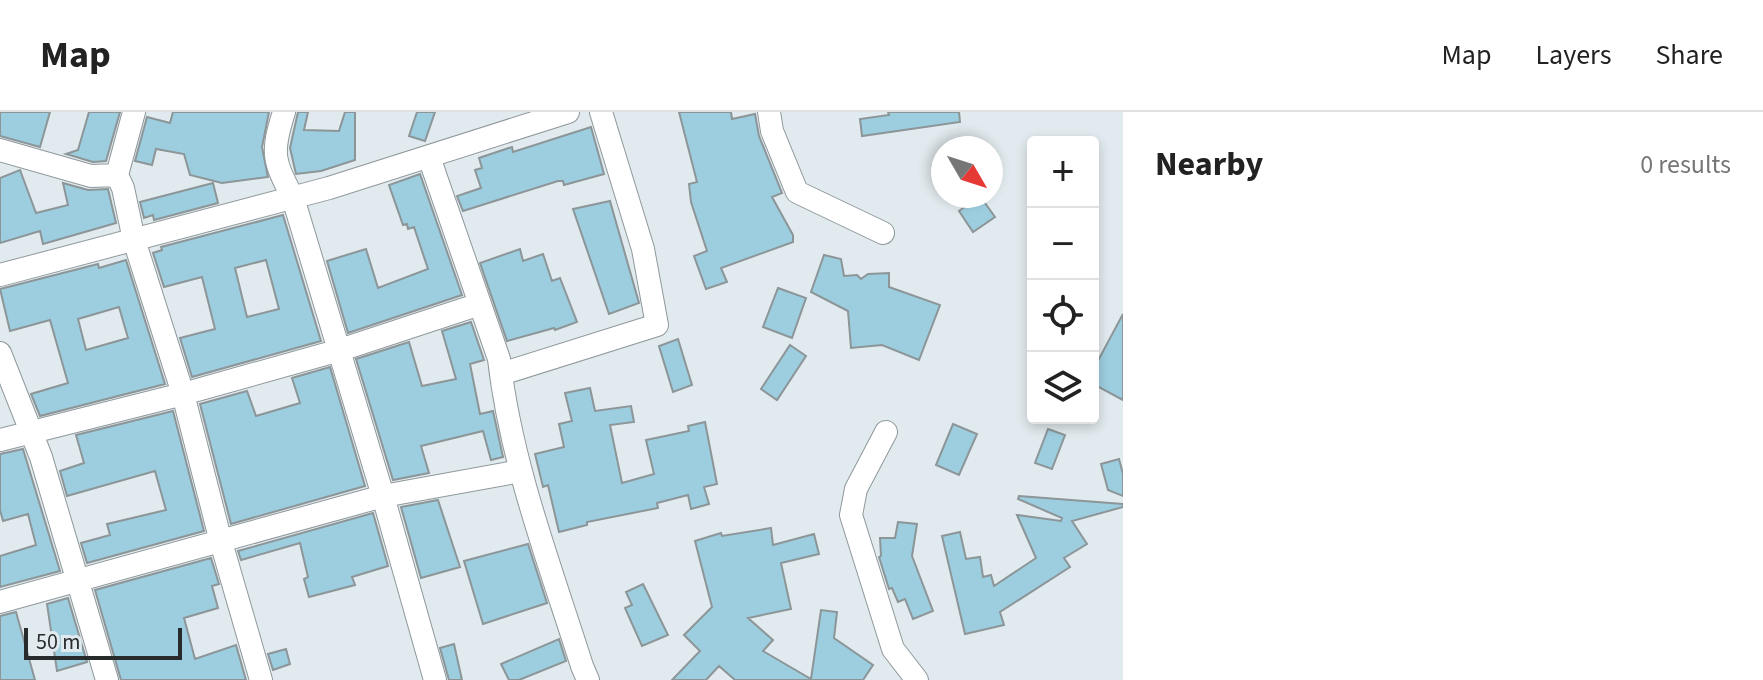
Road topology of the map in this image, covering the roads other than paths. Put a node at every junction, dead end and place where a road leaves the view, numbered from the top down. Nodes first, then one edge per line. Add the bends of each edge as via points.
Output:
1 (134, 112) edge
2 (284, 112) edge
3 (568, 112) edge
4 (601, 112) edge
5 (769, 112) edge
6 (0, 150) edge
7 (429, 157) junction
8 (117, 175) junction
9 (293, 198) junction
10 (883, 233) dead end
11 (134, 240) junction
12 (0, 275) edge
13 (480, 304) junction
14 (340, 350) junction
15 (0, 353) edge
16 (501, 374) junction
17 (183, 394) junction
18 (31, 431) junction
19 (886, 432) dead end
20 (0, 440) edge
21 (521, 471) junction
22 (383, 496) junction
23 (221, 542) junction
24 (76, 581) junction
25 (0, 602) edge
26 (107, 680) edge
27 (260, 680) edge
28 (435, 680) edge
29 (588, 680) edge
30 (917, 680) edge

1 - 8 street
2 - 9 street via 275,140 276,165
3 - 7 street
4 - 16 street via 643,249 657,325
5 - 10 street via 797,192
6 - 8 street via 91,176
7 - 9 street
7 - 13 street
8 - 11 street
9 - 11 street
9 - 14 street
11 - 12 street
11 - 17 street
13 - 14 street
13 - 16 street
14 - 17 street
14 - 22 street
15 - 18 street
16 - 21 street
17 - 18 street
17 - 23 street
18 - 20 street
18 - 24 street
19 - 30 street via 856,489 851,515 893,649
21 - 22 street
21 - 29 street
22 - 23 street
22 - 28 street
23 - 24 street
23 - 27 street
24 - 25 street
24 - 26 street

